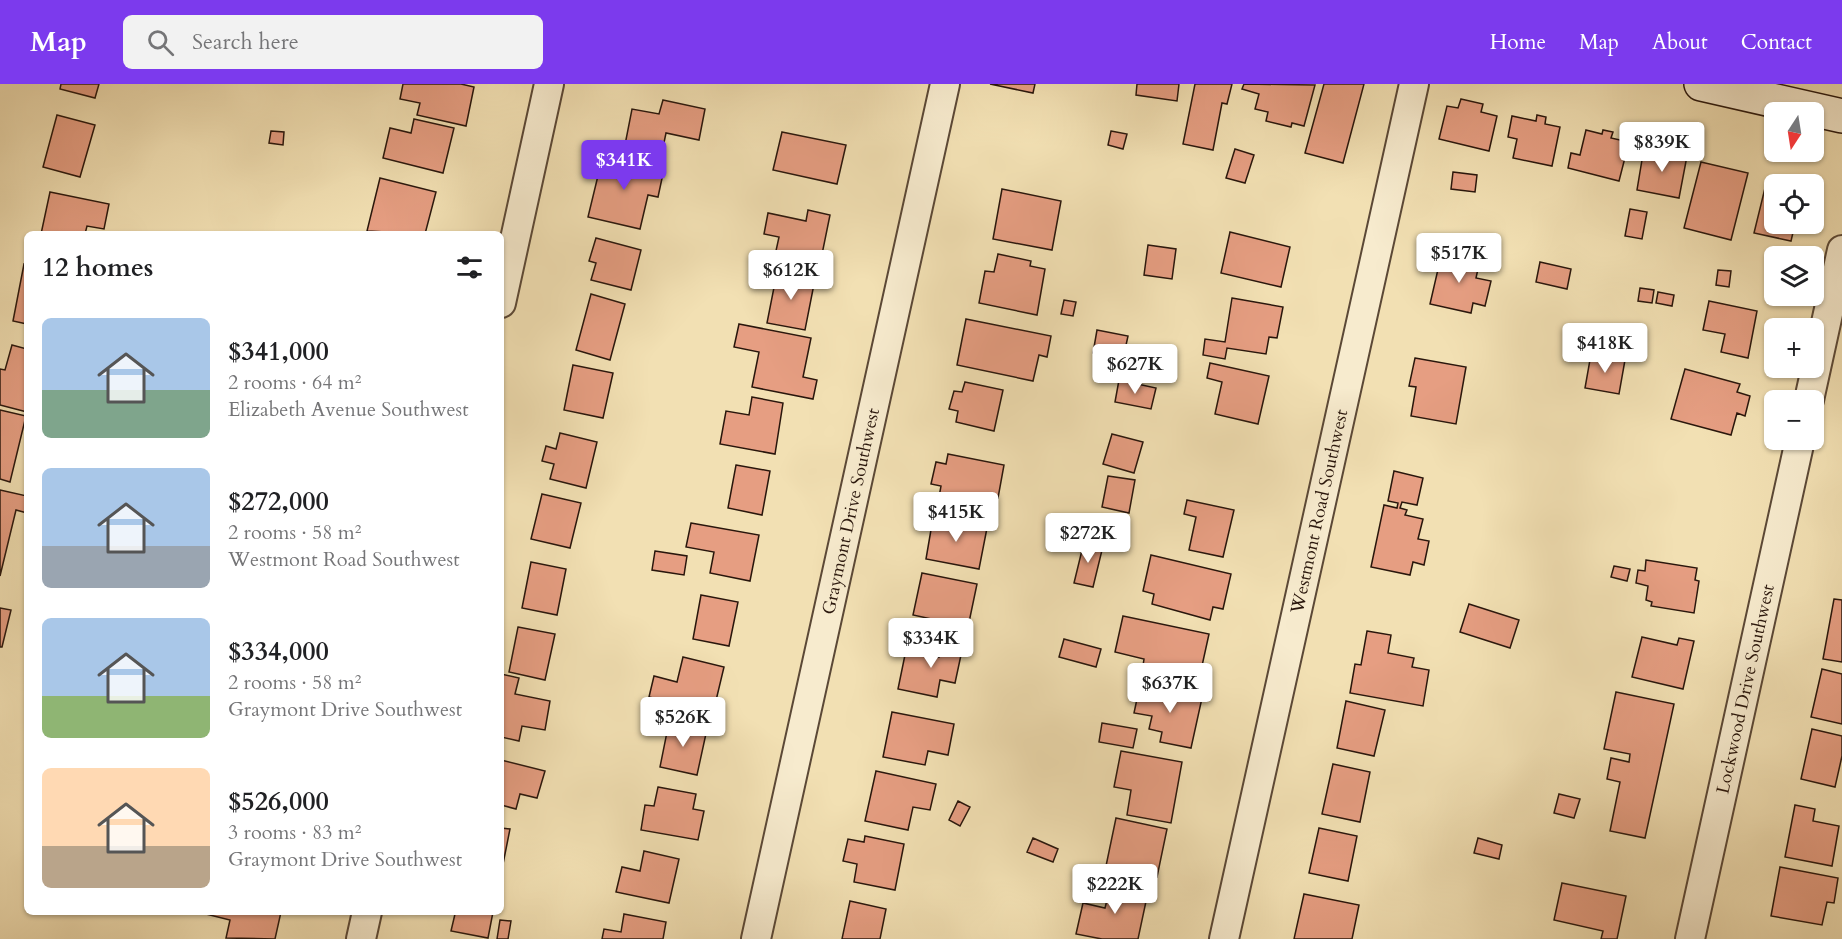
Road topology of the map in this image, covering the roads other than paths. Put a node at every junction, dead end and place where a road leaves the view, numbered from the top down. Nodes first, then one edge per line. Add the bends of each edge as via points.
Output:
1 (549, 84) edge
2 (945, 84) edge
3 (1414, 84) edge
4 (1701, 84) edge
5 (1842, 116) edge
6 (1842, 250) edge
7 (504, 289) edge
8 (1811, 390) edge
9 (1798, 450) edge
10 (366, 915) edge
11 (361, 939) edge
12 (756, 939) edge
13 (1224, 939) edge
14 (1690, 939) edge

1 - 7 street
2 - 12 street, Graymont Drive Southwest
3 - 13 street, Westmont Road Southwest
4 - 5 street
6 - 8 street
9 - 14 street, Lockwood Drive Southwest
10 - 11 street

